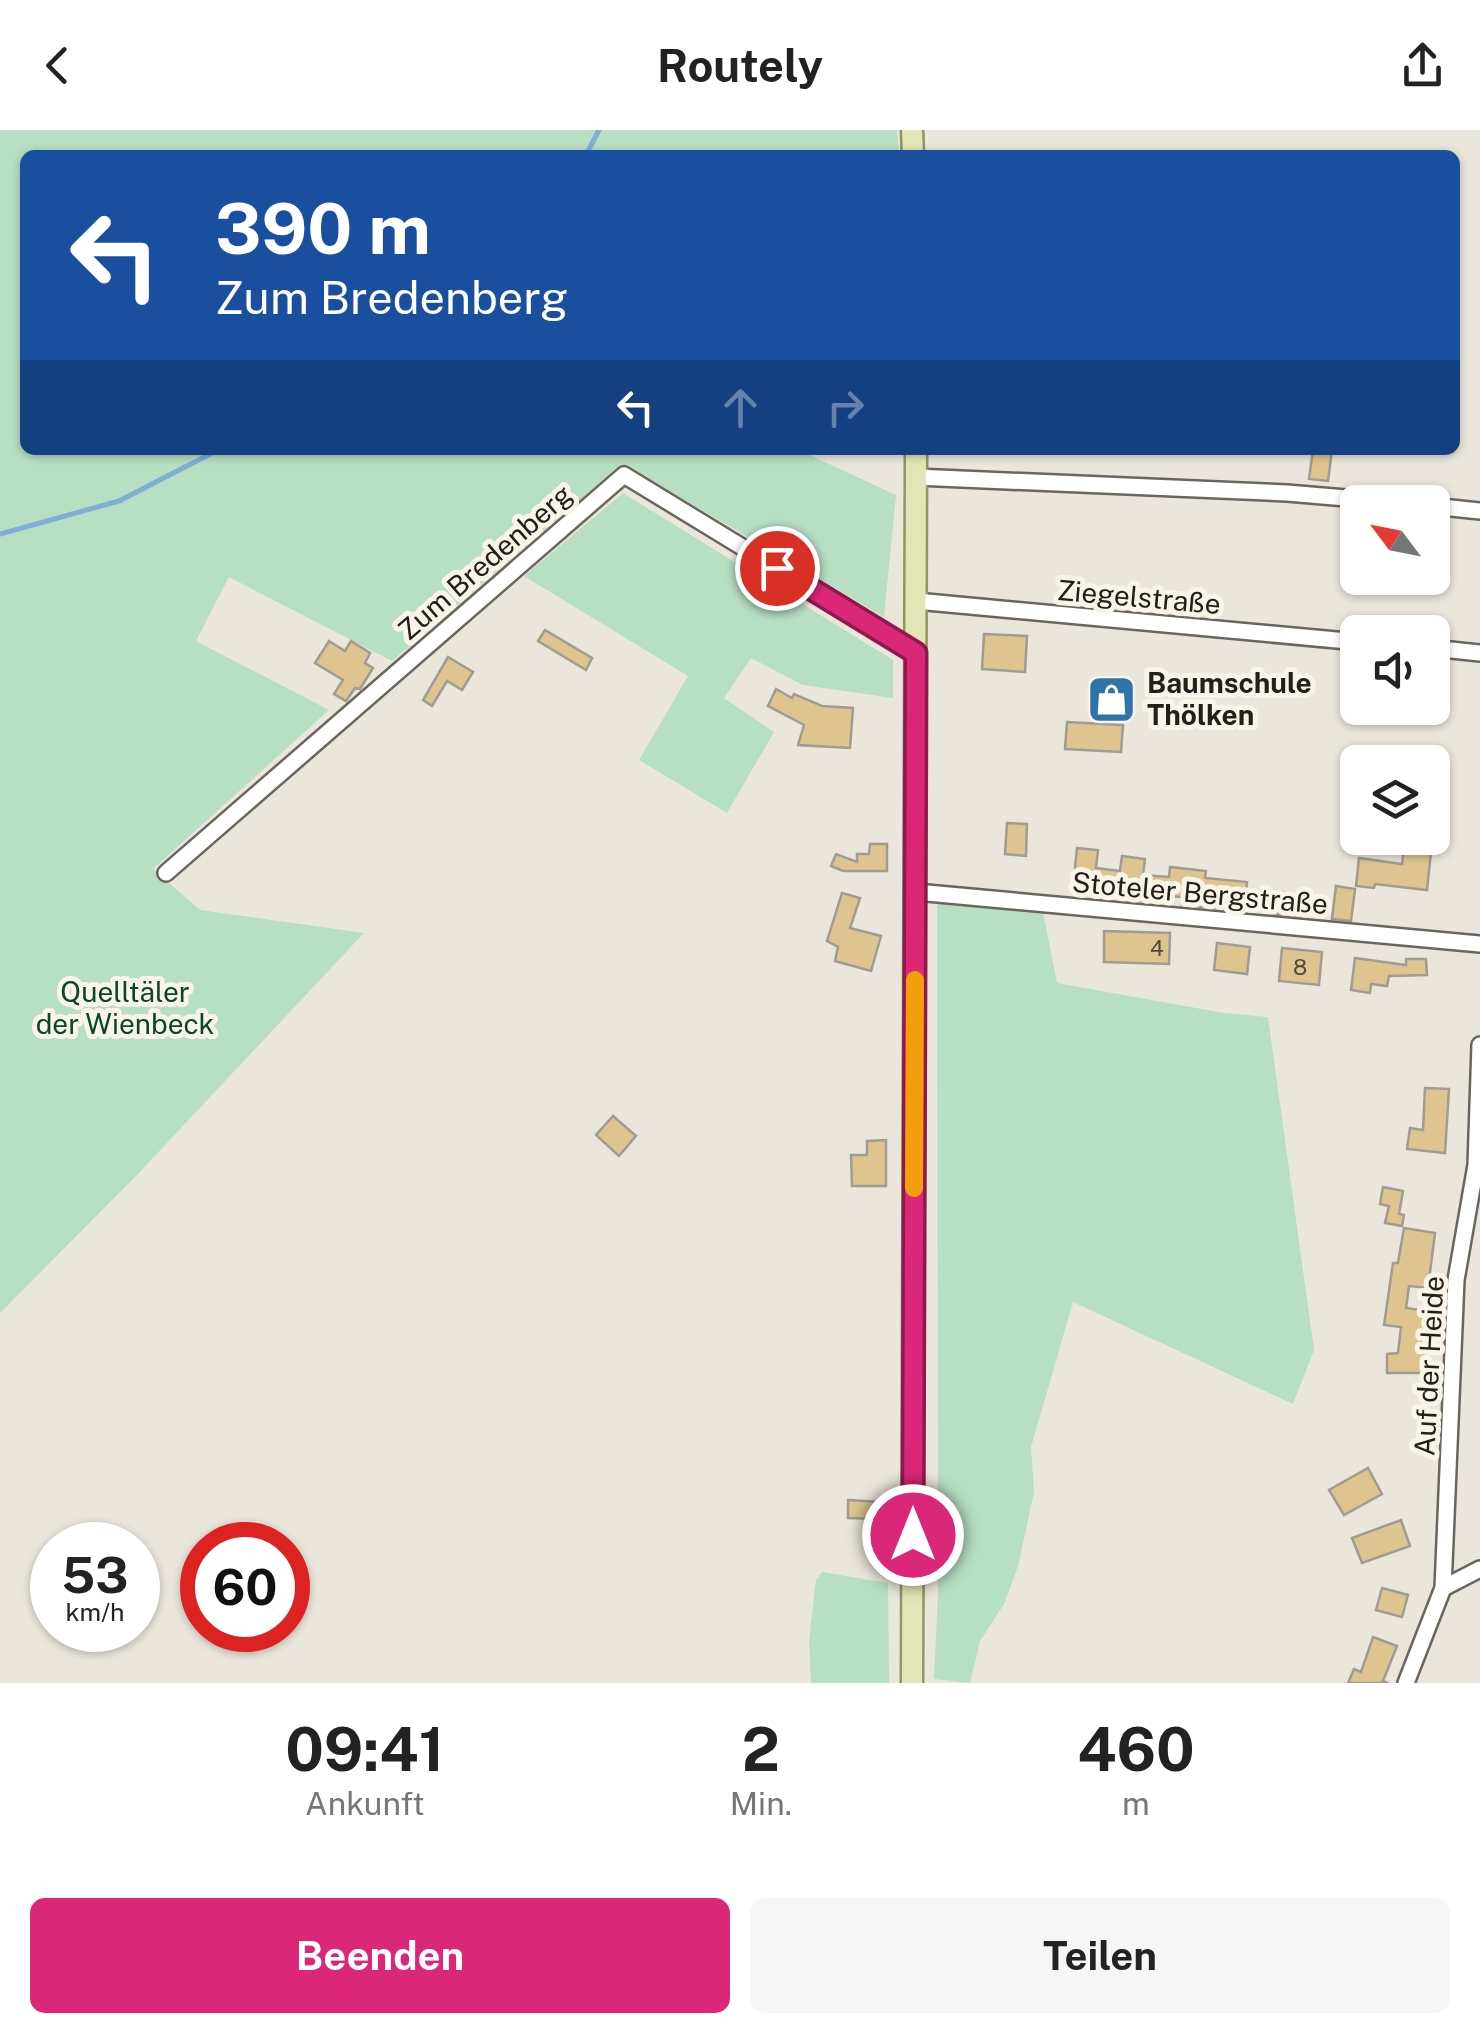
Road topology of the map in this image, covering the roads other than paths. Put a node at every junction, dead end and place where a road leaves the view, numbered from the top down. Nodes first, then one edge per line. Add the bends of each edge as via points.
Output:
1 (916, 455) edge
2 (916, 477) junction
3 (1340, 498) edge
4 (1450, 508) edge
5 (1480, 510) edge
6 (916, 602) junction
7 (1340, 640) edge
8 (1450, 650) edge
9 (1480, 652) edge
10 (916, 653) junction
11 (166, 873) dead end
12 (916, 892) junction
13 (1480, 944) edge
14 (1480, 1046) edge
15 (1480, 1568) edge
16 (1443, 1588) junction
17 (912, 1683) edge
18 (1406, 1683) edge

1 - 2 main road
2 - 3 street
2 - 6 main road
4 - 5 street
6 - 7 street, Ziegelstraße
6 - 10 main road
8 - 9 street
10 - 11 street, Zum Bredenberg via 624,474
10 - 12 main road
12 - 13 street, Stoteler Bergstraße
12 - 17 main road
14 - 16 street, Auf der Heide via 1476,1164 1456,1280
15 - 16 street
16 - 18 street, Auf der Heide

